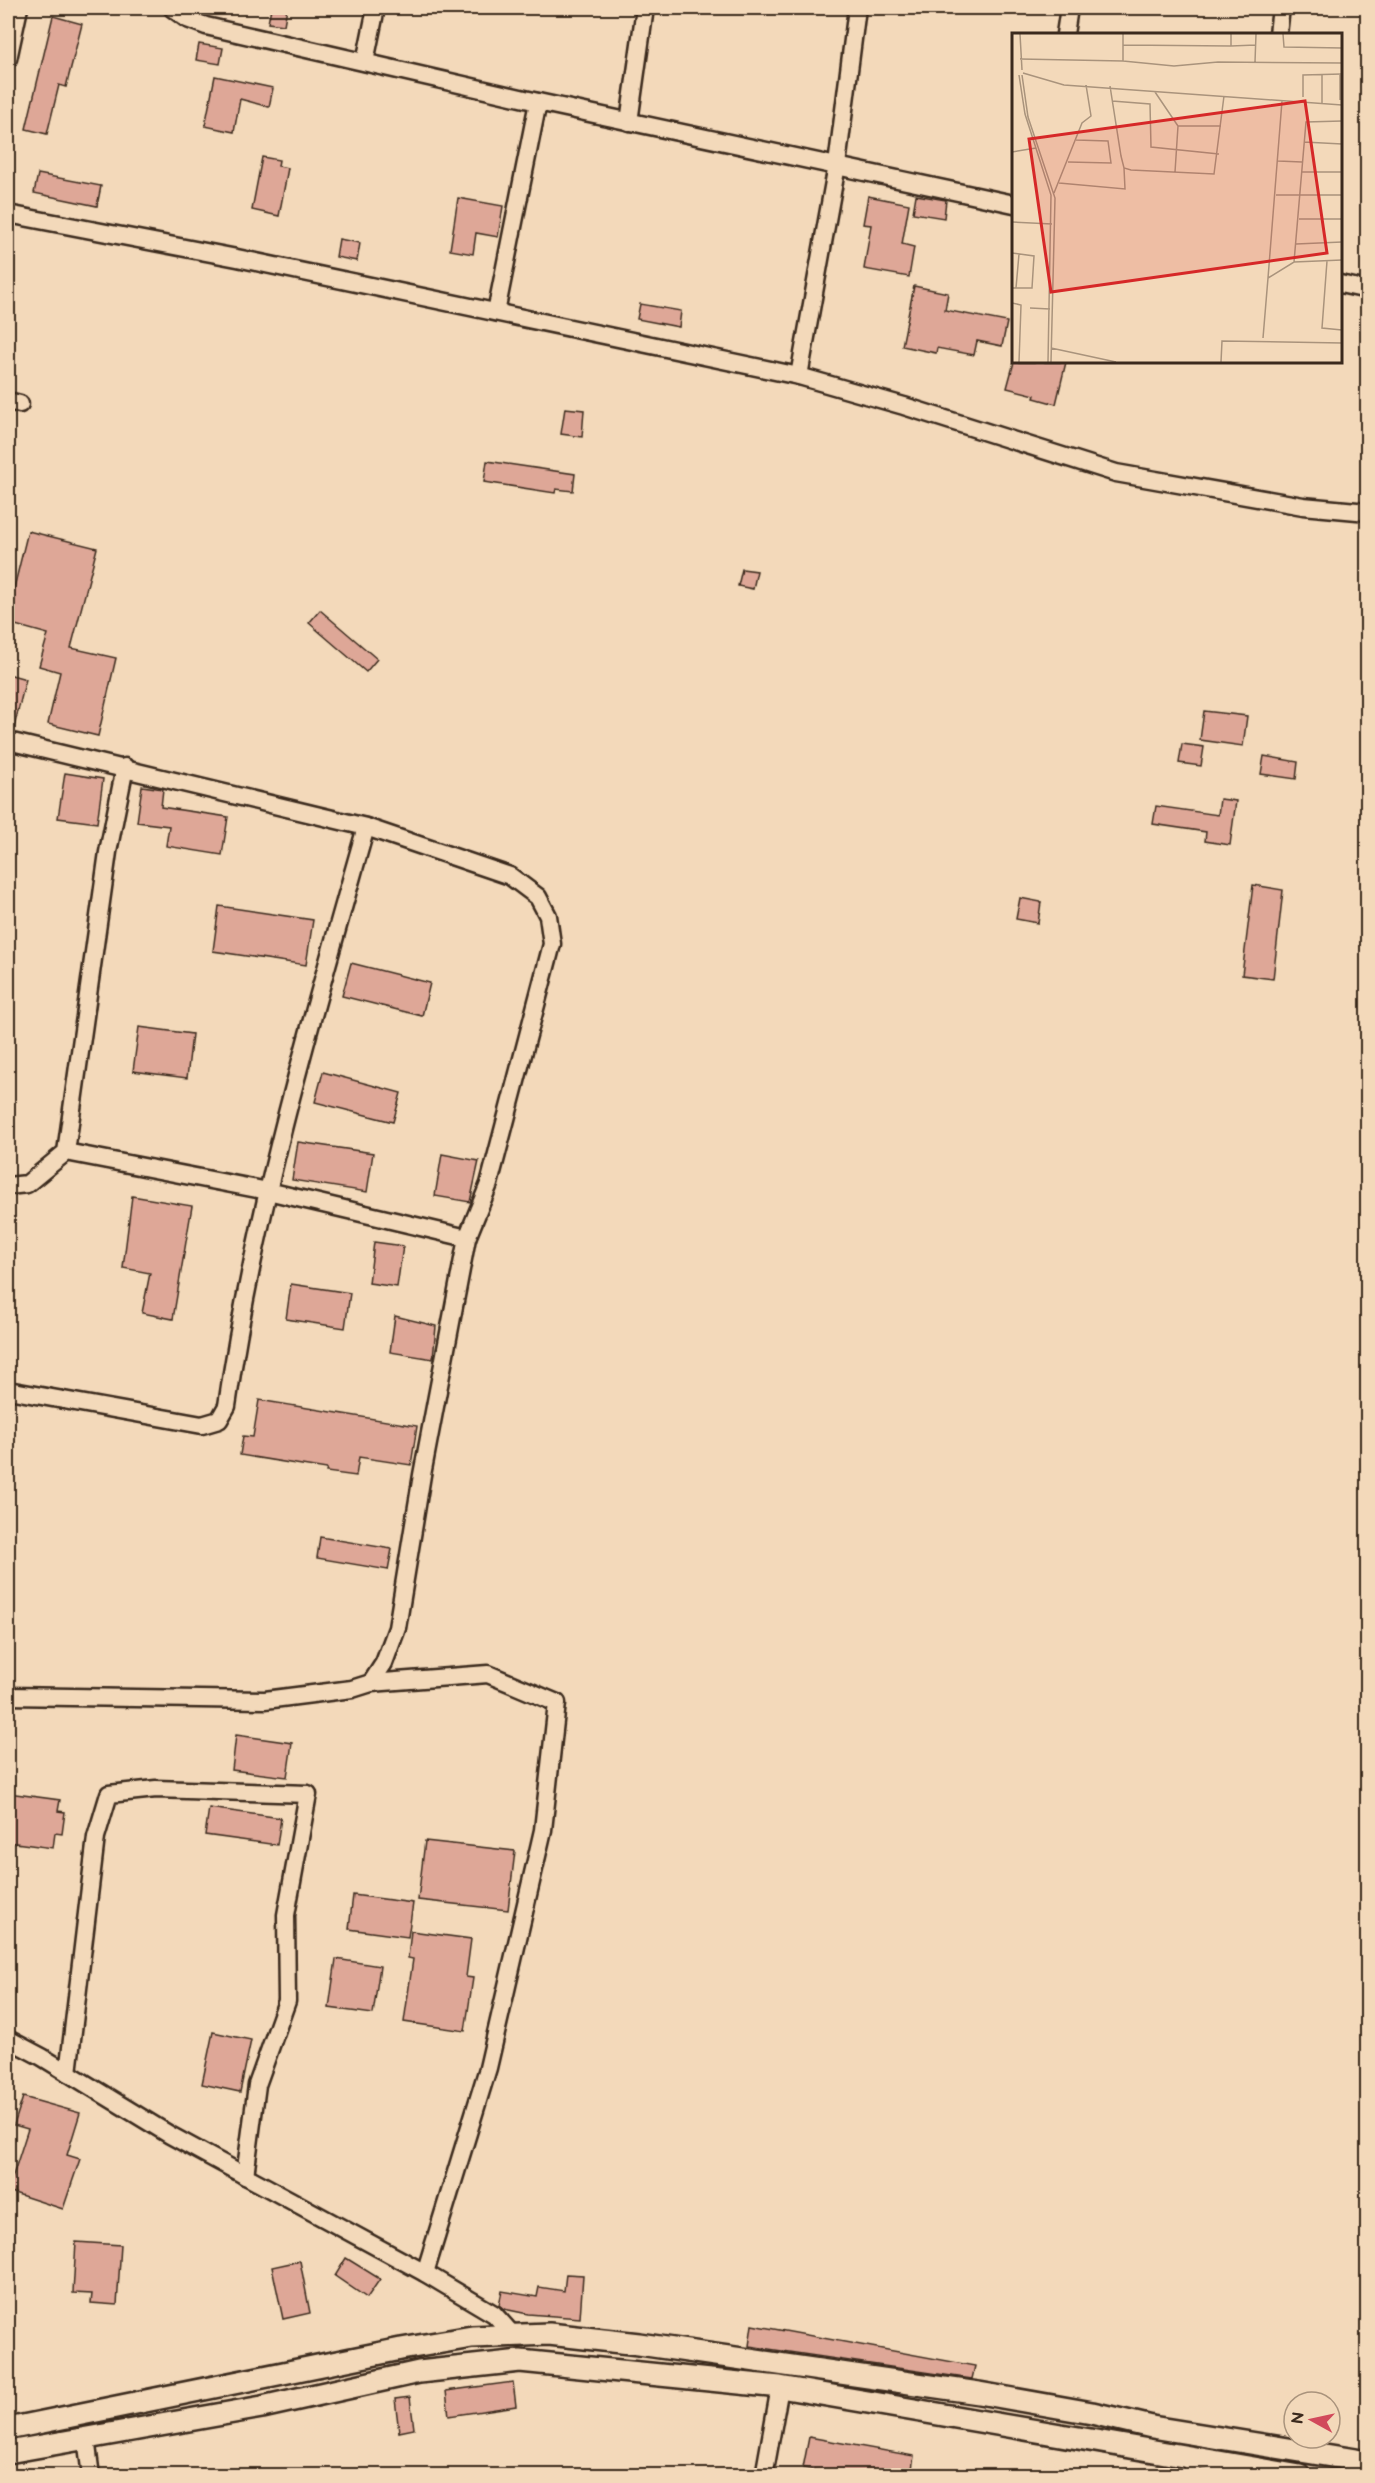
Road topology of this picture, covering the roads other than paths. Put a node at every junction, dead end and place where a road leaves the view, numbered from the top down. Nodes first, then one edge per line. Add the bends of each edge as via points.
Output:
1 (19, 8) edge
2 (172, 8) edge
3 (376, 8) edge
4 (645, 8) edge
5 (856, 8) edge
6 (1069, 8) edge
7 (1281, 8) edge
8 (1065, 33) edge
9 (1278, 33) edge
10 (8, 59) edge
11 (365, 62) junction
12 (538, 102) junction
13 (630, 122) junction
14 (837, 165) junction
15 (1012, 204) edge
16 (8, 214) edge
17 (1342, 284) edge
18 (1368, 290) edge
19 (496, 312) junction
20 (799, 376) junction
21 (1368, 512) edge
22 (8, 741) edge
23 (125, 767) junction
24 (366, 827) junction
25 (66, 1152) junction
26 (8, 1186) edge
27 (268, 1191) junction
28 (467, 1238) junction
29 (8, 1390) edge
30 (371, 1683) junction
31 (8, 1696) edge
32 (8, 2039) edge
33 (68, 2073) junction
34 (246, 2176) junction
35 (425, 2273) junction
36 (512, 2334) junction
37 (780, 2387) junction
38 (8, 2429) edge
39 (86, 2438) junction
40 (8, 2452) edge
41 (1368, 2462) edge
42 (1193, 2466) edge
43 (91, 2475) edge
44 (764, 2475) edge
45 (1300, 2475) edge

1 - 10 street
2 - 11 street via 206,26
3 - 11 street
4 - 13 street
5 - 14 street
6 - 8 street
7 - 9 street
11 - 12 street
12 - 13 street
12 - 19 street
13 - 14 street
14 - 15 street
14 - 20 street
16 - 19 street
17 - 18 street
19 - 20 street
20 - 21 street via 1116,473 1303,506
22 - 23 street
23 - 24 street
23 - 25 street via 108,852
24 - 27 street
24 - 28 street via 510,876 538,897 548,916 552,944 489,1184
25 - 26 street via 27,1184
25 - 27 street
27 - 28 street
27 - 29 street via 227,1406 219,1420 202,1425
28 - 30 street via 397,1628 384,1663
30 - 31 street via 265,1700
30 - 35 street via 488,1674 556,1703 540,1842 488,2068
32 - 33 street
33 - 34 street
33 - 34 street via 96,1837 109,1794 156,1789 308,1794 285,1915 287,2001 257,2085
34 - 35 street
35 - 36 street via 494,2314
36 - 38 street via 401,2349
36 - 41 street via 639,2344 979,2393 1152,2427
37 - 39 street via 520,2361 419,2372 262,2407
37 - 42 street
37 - 44 street
39 - 40 street
39 - 43 street
42 - 45 street

